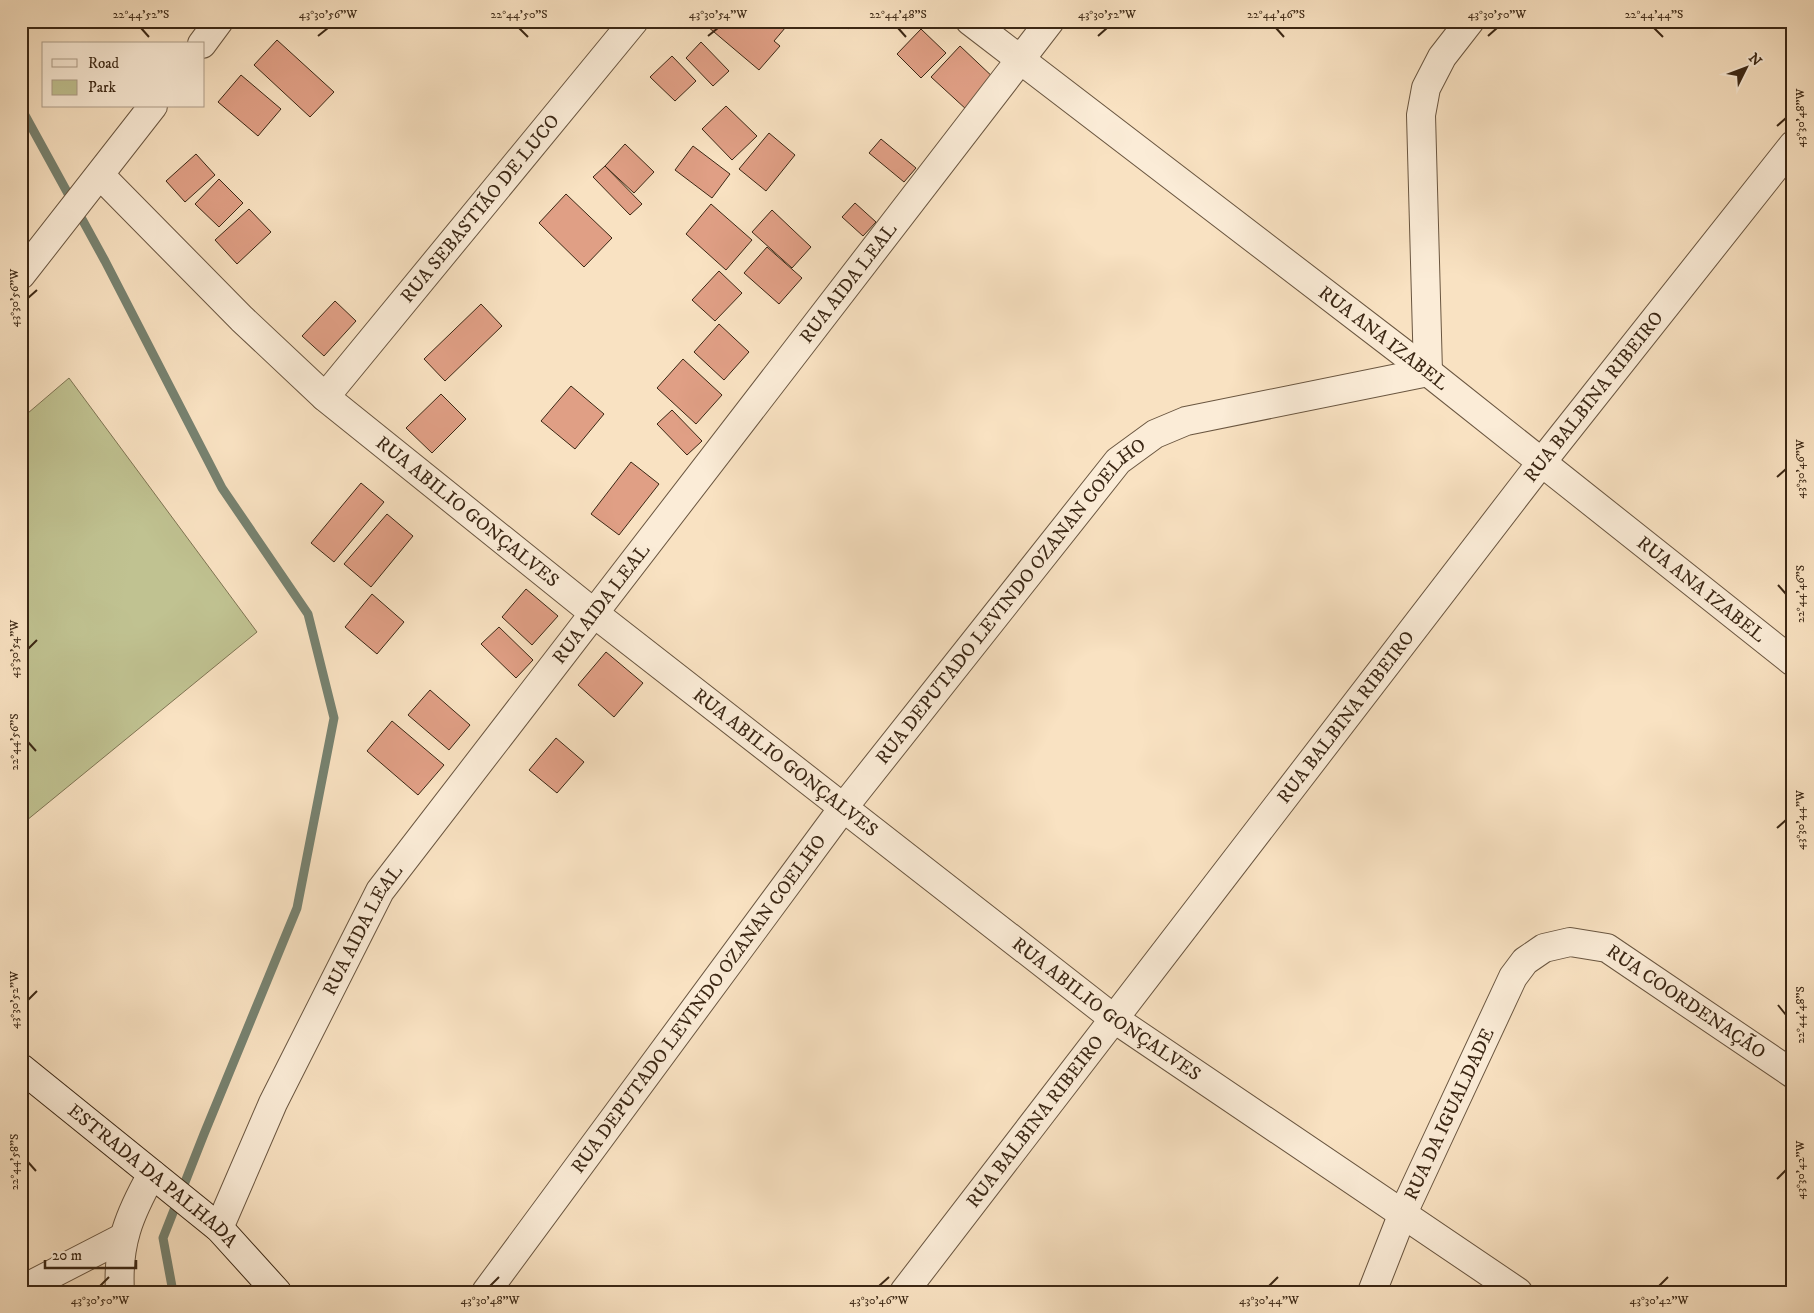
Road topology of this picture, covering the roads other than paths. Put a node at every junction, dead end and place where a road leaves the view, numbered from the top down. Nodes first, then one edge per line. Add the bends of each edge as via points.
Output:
1 (219, 21) edge
2 (634, 21) edge
3 (970, 21) edge
4 (1050, 21) edge
5 (1470, 21) edge
6 (203, 42) edge
7 (1020, 60) junction
8 (151, 108) edge
9 (1793, 145) edge
10 (96, 180) junction
11 (21, 275) edge
12 (1428, 372) junction
13 (325, 397) junction
14 (1541, 463) junction
15 (595, 614) junction
16 (1793, 662) edge
17 (844, 808) junction
18 (1544, 948) joint
19 (1113, 1018) junction
20 (21, 1068) edge
21 (1793, 1074) edge
22 (157, 1177) junction
23 (1403, 1213) junction
24 (209, 1220) junction
25 (122, 1238) junction
26 (21, 1290) edge
27 (120, 1292) edge
28 (277, 1292) edge
29 (486, 1292) edge
30 (904, 1292) edge
31 (1372, 1292) edge
32 (1518, 1292) edge

1 - 6 street
2 - 13 street, RUA SEBASTIÃO DE LUCO
3 - 7 street, RUA ANA IZABEL
4 - 7 street, RUA AIDA LEAL
5 - 12 street via 1442,57 1426,88 1421,115
7 - 12 street, RUA ANA IZABEL
7 - 15 street, RUA AIDA LEAL
8 - 10 street
9 - 14 street, RUA BALBINA RIBEIRO
10 - 11 street
10 - 13 street, RUA ABILIO GONÇALVES
12 - 14 street, RUA ANA IZABEL
12 - 17 street, RUA DEPUTADO LEVINDO OZANAN COELHO via 1186,421 1155,434 1118,461
13 - 15 street, RUA ABILIO GONÇALVES
14 - 16 street, RUA ANA IZABEL
14 - 19 street, RUA BALBINA RIBEIRO
15 - 17 street, RUA ABILIO GONÇALVES
15 - 24 street, RUA AIDA LEAL via 380,891 273,1103
17 - 19 street, RUA ABILIO GONÇALVES
17 - 29 street, RUA DEPUTADO LEVINDO OZANAN COELHO
18 - 21 street, RUA COORDENAÇÃO via 1570,942 1607,948
18 - 23 street, RUA DA IGUALDADE via 1525,961 1513,977
19 - 23 street, RUA ABILIO GONÇALVES
19 - 30 street, RUA BALBINA RIBEIRO
20 - 22 street, ESTRADA DA PALHADA
22 - 24 street, ESTRADA DA PALHADA
22 - 25 street via 138,1198
23 - 31 street, RUA DA IGUALDADE
23 - 32 street, RUA ABILIO GONÇALVES
24 - 28 street, ESTRADA DA PALHADA
25 - 26 street
25 - 27 street

